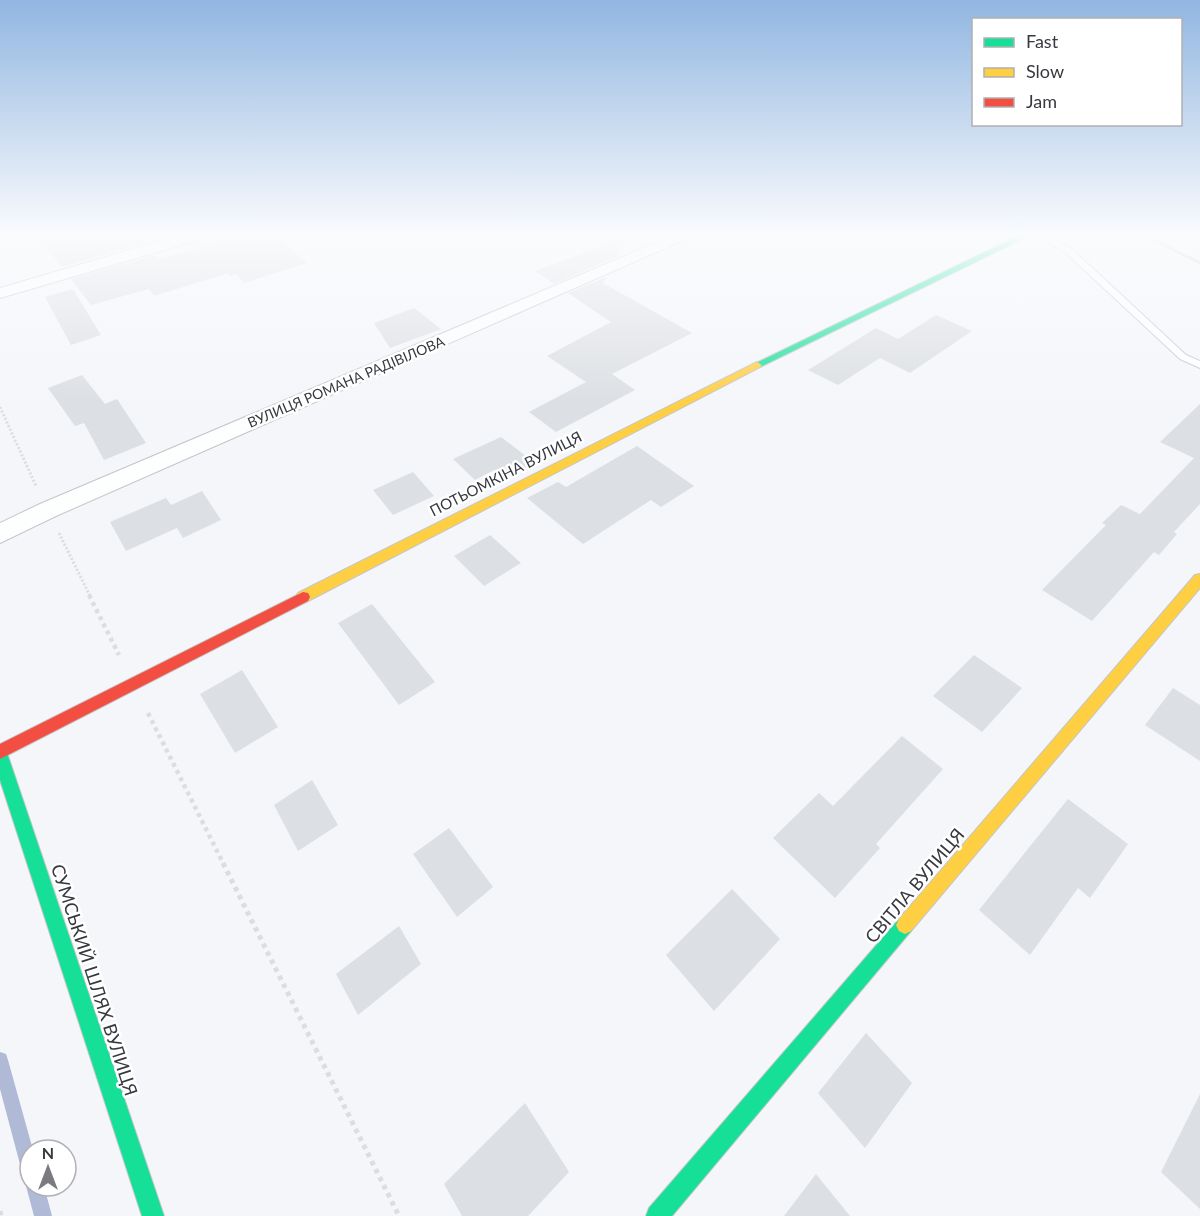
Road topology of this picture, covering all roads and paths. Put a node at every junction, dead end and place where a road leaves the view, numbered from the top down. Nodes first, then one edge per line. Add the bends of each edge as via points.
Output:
1 (561, 290) edge
2 (911, 290) edge
3 (1111, 290) edge
4 (1200, 365) edge
5 (0, 407) edge
6 (48, 510) junction
7 (0, 534) edge
8 (1200, 579) edge
9 (133, 682) junction
10 (0, 754) edge
11 (0, 1211) edge
12 (1, 1216) edge
13 (153, 1216) edge
14 (399, 1216) edge
15 (657, 1216) edge

1 - 6 street, ВУЛИЦЯ РОМАНА РАДІВІЛОВА
2 - 9 street, ПОТЬОМКІНА ВУЛИЦЯ
3 - 4 lane via 1183,357
5 - 6 path
6 - 7 street, ВУЛИЦЯ РОМАНА РАДІВІЛОВА
6 - 9 path
8 - 15 street, СВІТЛА ВУЛИЦЯ
9 - 10 street, ПОТЬОМКІНА ВУЛИЦЯ
9 - 14 path
10 - 13 street, СУМСЬКИЙ ШЛЯХ ВУЛИЦЯ
11 - 12 path

